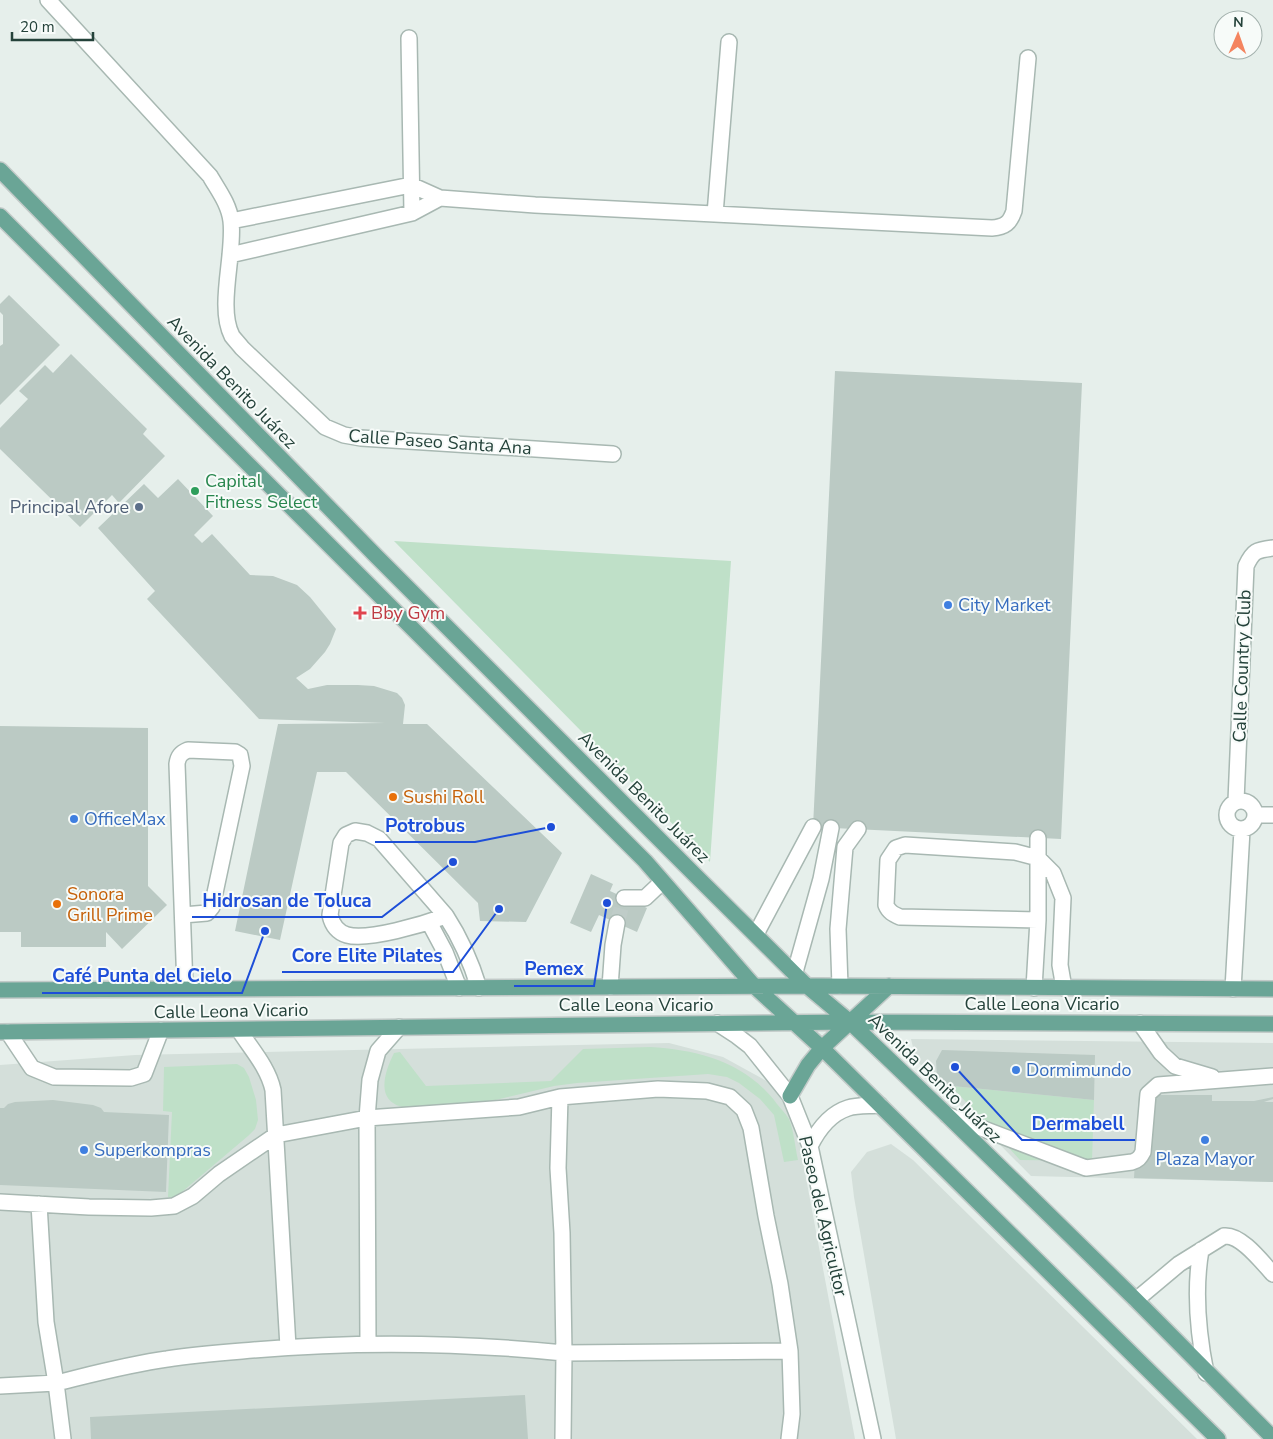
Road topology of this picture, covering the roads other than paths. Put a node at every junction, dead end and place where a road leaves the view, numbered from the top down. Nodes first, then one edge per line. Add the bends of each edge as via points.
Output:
1 (48, 0) edge
2 (409, 38) dead end
3 (729, 42) dead end
4 (1028, 58) dead end
5 (0, 170) edge
6 (411, 186) junction
7 (440, 198) junction
8 (412, 213) junction
9 (715, 214) junction
10 (0, 216) edge
11 (231, 221) junction
12 (230, 255) junction
13 (613, 454) dead end
14 (1273, 548) edge
15 (1236, 801) junction
16 (1255, 815) junction
17 (1273, 815) edge
18 (813, 827) dead end
19 (831, 828) dead end
20 (858, 829) dead end
21 (1242, 830) junction
22 (1038, 838) dead end
23 (1038, 858) junction
24 (662, 882) junction
25 (624, 898) dead end
26 (183, 915) junction
27 (446, 916) junction
28 (1038, 920) junction
29 (429, 922) junction
30 (617, 923) tunnel mouth
31 (756, 934) junction
32 (795, 972) junction
33 (754, 986) junction
34 (807, 986) junction
35 (840, 986) junction
36 (889, 986) junction
37 (610, 987) junction
38 (185, 988) junction
39 (459, 988) junction
40 (479, 988) junction
41 (1034, 988) junction
42 (1064, 988) junction
43 (1233, 989) junction
44 (1273, 989) edge
45 (0, 990) edge
46 (850, 1022) junction
47 (717, 1023) junction
48 (796, 1023) junction
49 (1140, 1023) junction
50 (1273, 1024) edge
51 (399, 1026) junction
52 (160, 1030) junction
53 (238, 1030) junction
54 (4, 1032) edge
55 (822, 1048) junction
56 (1273, 1076) edge
57 (1223, 1080) junction
58 (790, 1096) junction
59 (560, 1097) junction
60 (880, 1105) junction
61 (947, 1115) junction
62 (367, 1118) junction
63 (276, 1135) junction
64 (810, 1146) junction
65 (0, 1202) edge
66 (39, 1204) junction
67 (1201, 1250) junction
68 (1273, 1274) edge
69 (1136, 1300) junction
70 (368, 1343) junction
71 (288, 1347) junction
72 (790, 1351) junction
73 (564, 1353) junction
74 (1206, 1373) junction
75 (56, 1384) junction
76 (0, 1386) edge
77 (1273, 1438) edge
78 (63, 1439) edge
79 (562, 1439) edge
80 (789, 1439) edge
81 (873, 1439) edge
82 (1218, 1439) edge

1 - 11 street, Calle Paseo Santa Ana via 210,176 225,201
2 - 6 street
3 - 9 street
4 - 9 street via 1014,211 1010,222 1002,227
5 - 31 main road, Avenida Benito Juárez via 376,557
6 - 7 street
6 - 8 street
6 - 11 street
7 - 8 street
7 - 9 street
8 - 12 street
10 - 24 main road via 645,861
11 - 12 street, Calle Paseo Santa Ana
12 - 13 street, Calle Paseo Santa Ana via 227,306 232,337 325,428 361,438
14 - 15 street, Calle Country Club via 1251,554 1246,566
15 - 16 street via 1249,803
15 - 21 street via 1227,810 1227,821
16 - 17 street
16 - 21 street via 1254,822
18 - 31 street
19 - 32 street via 821,879
20 - 35 street via 845,847 838,929
21 - 43 street
22 - 23 street
23 - 28 street
23 - 28 street via 1014,852 905,845 896,848 888,860 886,905 889,911 900,917
23 - 42 street via 1053,873 1062,893 1060,965
24 - 25 street via 645,898
24 - 33 main road
26 - 26 street via 207,913 212,907 242,766 240,755 235,752 188,750 178,758
26 - 38 street
27 - 29 street
27 - 29 street via 380,839 355,831 346,835 341,843 331,923 346,934 359,936 397,931
27 - 40 street via 472,965
28 - 41 street
29 - 39 street
30 - 37 street
31 - 32 main road, Avenida Benito Juárez
32 - 34 main road, Avenida Benito Juárez
33 - 34 main road, Calle Leona Vicario
33 - 37 main road, Calle Leona Vicario
33 - 48 main road
34 - 35 main road, Calle Leona Vicario
34 - 46 main road, Avenida Benito Juárez
35 - 36 main road, Calle Leona Vicario
36 - 41 main road, Calle Leona Vicario
36 - 46 main road
37 - 40 main road, Calle Leona Vicario
38 - 39 main road, Calle Leona Vicario
38 - 45 main road, Calle Leona Vicario
39 - 40 main road, Calle Leona Vicario
41 - 42 main road, Calle Leona Vicario
42 - 43 main road, Calle Leona Vicario
43 - 44 main road, Calle Leona Vicario
46 - 48 main road, Calle Leona Vicario
46 - 49 main road, Calle Leona Vicario
46 - 55 main road
46 - 61 main road, Avenida Benito Juárez
47 - 48 main road, Calle Leona Vicario
47 - 51 main road, Calle Leona Vicario
47 - 58 street, Paseo del Agricultor via 750,1046
48 - 55 main road
49 - 50 main road, Calle Leona Vicario
49 - 57 street via 1160,1053 1175,1066
51 - 53 main road, Calle Leona Vicario
51 - 62 street via 378,1051 370,1080
52 - 53 main road, Calle Leona Vicario
52 - 54 main road, Calle Leona Vicario
52 - 54 street via 144,1074 131,1078 54,1077 32,1068
53 - 63 street via 270,1079
55 - 58 main road
55 - 60 main road
56 - 57 street
57 - 61 street via 1164,1083 1152,1089 1148,1094 1144,1152 1132,1162 1086,1168
58 - 64 street, Paseo del Agricultor
59 - 62 street via 519,1108
59 - 72 street via 658,1088 707,1091 730,1097 744,1110 751,1128
59 - 73 street via 558,1168
60 - 64 street via 848,1108 830,1118 819,1129
60 - 82 main road
61 - 69 main road, Avenida Benito Juárez
62 - 63 street
62 - 70 street
63 - 66 street via 193,1196 174,1206
63 - 71 street
64 - 81 street, Paseo del Agricultor
65 - 66 street
66 - 75 street via 46,1322
67 - 68 street via 1218,1238 1230,1235 1238,1238
67 - 69 street
67 - 74 street via 1197,1272 1199,1323
69 - 74 main road, Avenida Benito Juárez
70 - 71 street
70 - 73 street via 500,1346
71 - 75 street via 167,1359
72 - 73 street
72 - 80 street via 792,1414
73 - 79 street
74 - 77 main road, Avenida Benito Juárez
75 - 76 street
75 - 78 street

